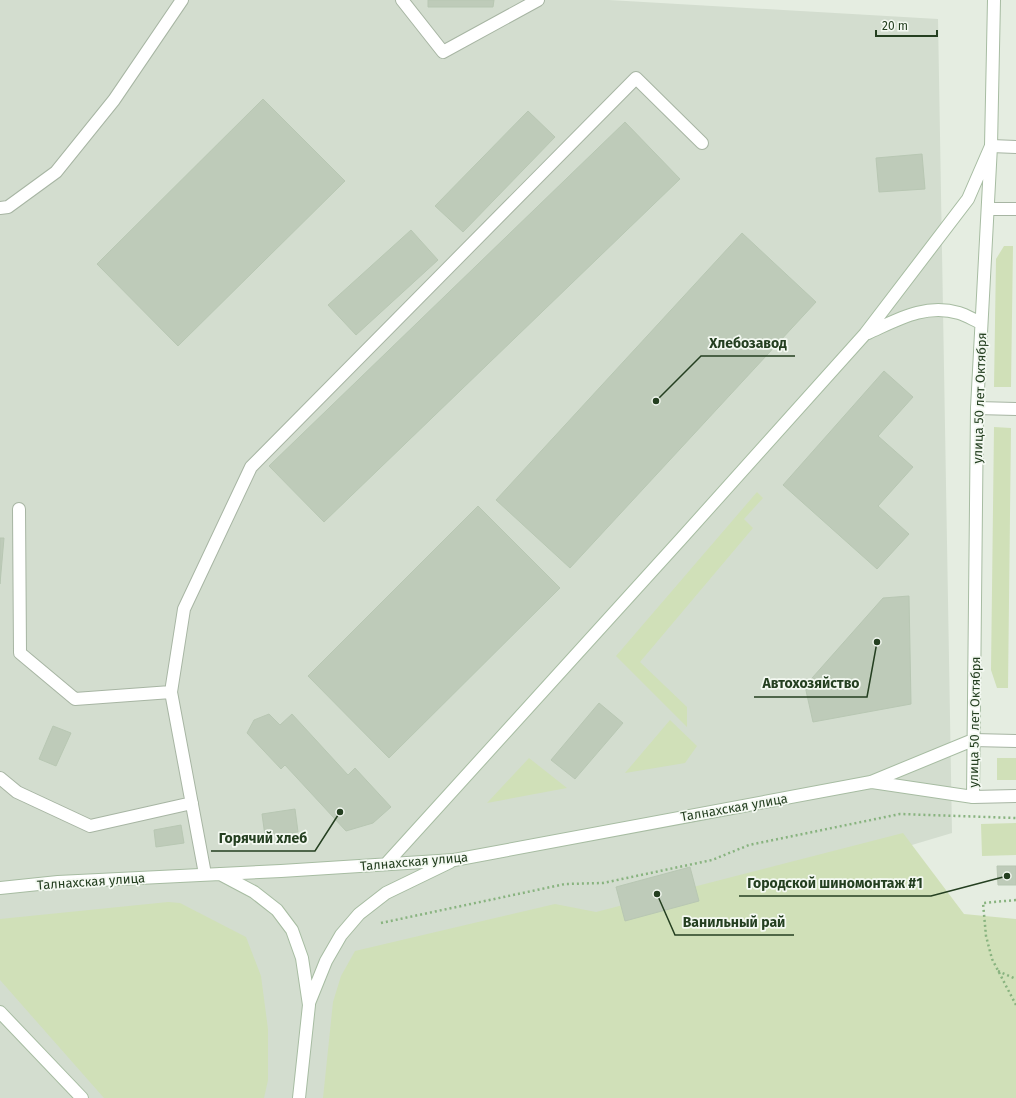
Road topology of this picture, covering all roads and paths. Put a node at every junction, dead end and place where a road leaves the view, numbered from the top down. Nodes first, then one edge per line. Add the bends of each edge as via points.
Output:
1 (182, 0) edge
2 (402, 0) edge
3 (538, 0) edge
4 (994, 0) edge
5 (702, 144) dead end
6 (991, 146) junction
7 (1016, 147) edge
8 (0, 208) edge
9 (988, 209) junction
10 (1016, 209) edge
11 (981, 323) junction
12 (865, 334) junction
13 (977, 408) junction
14 (1016, 409) edge
15 (19, 509) dead end
16 (171, 692) junction
17 (973, 740) junction
18 (1016, 741) edge
19 (0, 778) edge
20 (871, 782) junction
21 (1016, 796) edge
22 (973, 797) junction
23 (192, 803) junction
24 (1016, 818) edge
25 (454, 860) junction
26 (386, 864) junction
27 (205, 874) junction
28 (219, 874) junction
29 (1, 887) edge
30 (1016, 900) edge
31 (381, 923) dead end
32 (998, 971) junction
33 (1016, 979) edge
34 (309, 1005) junction
35 (1016, 1006) edge
36 (0, 1012) edge
37 (82, 1098) edge
38 (299, 1098) edge

1 - 8 main road via 114,100 56,172 8,207
2 - 3 main road via 443,52
4 - 6 main road, улица 50 лет Октября
5 - 16 main road via 636,78 251,467 184,609
6 - 7 main road
6 - 9 main road, улица 50 лет Октября
6 - 12 main road via 968,199
9 - 10 main road
9 - 11 main road, улица 50 лет Октября
11 - 12 main road via 958,313 931,309 909,314
11 - 13 main road, улица 50 лет Октября
12 - 26 main road
13 - 14 main road
13 - 17 main road, улица 50 лет Октября
15 - 16 main road via 20,653 75,699
16 - 23 main road
17 - 18 main road, Талнахская улица
17 - 20 main road, Талнахская улица
17 - 22 main road, улица 50 лет Октября
19 - 23 main road via 17,792 90,826
20 - 22 main road, Талнахская улица
20 - 25 main road, Талнахская улица
21 - 22 main road, Талнахская улица
23 - 27 main road
24 - 31 path via 900,814 749,846 712,860 650,874 603,883 565,884
25 - 26 main road, Талнахская улица
25 - 34 main road via 386,893 359,914 341,935 326,960
26 - 28 main road, Талнахская улица
27 - 28 main road, Талнахская улица
27 - 29 main road, Талнахская улица
28 - 34 main road via 254,892 277,910 292,930 302,958
30 - 32 path via 983,903 986,936
32 - 33 path
32 - 35 path
34 - 38 main road
36 - 37 main road

